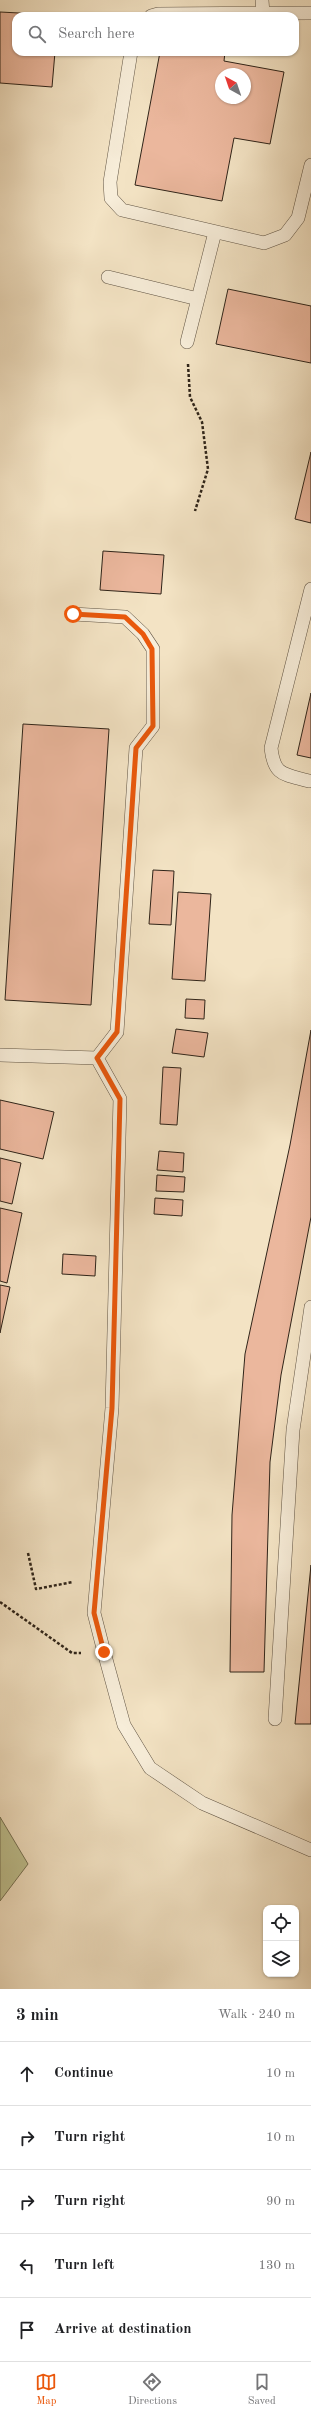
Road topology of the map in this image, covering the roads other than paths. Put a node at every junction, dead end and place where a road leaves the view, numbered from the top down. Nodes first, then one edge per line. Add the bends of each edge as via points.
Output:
1 (262, 0) edge
2 (263, 12) edge
3 (299, 14) edge
4 (311, 14) edge
5 (131, 56) edge
6 (311, 165) edge
7 (216, 232) junction
8 (108, 277) dead end
9 (198, 299) junction
10 (187, 342) road end
11 (311, 589) edge
12 (73, 614) dead end
13 (309, 781) dead end
14 (0, 1055) edge
15 (97, 1058) junction
16 (311, 1307) edge
17 (275, 1719) dead end
18 (311, 1850) edge

1 - 2 lane
3 - 4 lane
5 - 7 lane via 110,182 111,198 122,210
6 - 7 lane via 298,218 285,235 264,243
7 - 9 lane
8 - 9 lane
9 - 10 lane
11 - 13 lane via 271,748 273,764 283,774
12 - 15 lane via 125,617 143,634 152,649 153,726 136,748 117,1032
14 - 15 lane
15 - 18 lane via 120,1099 112,1408 94,1613 104,1652 124,1725 150,1768 202,1803
16 - 17 lane via 292,1430

